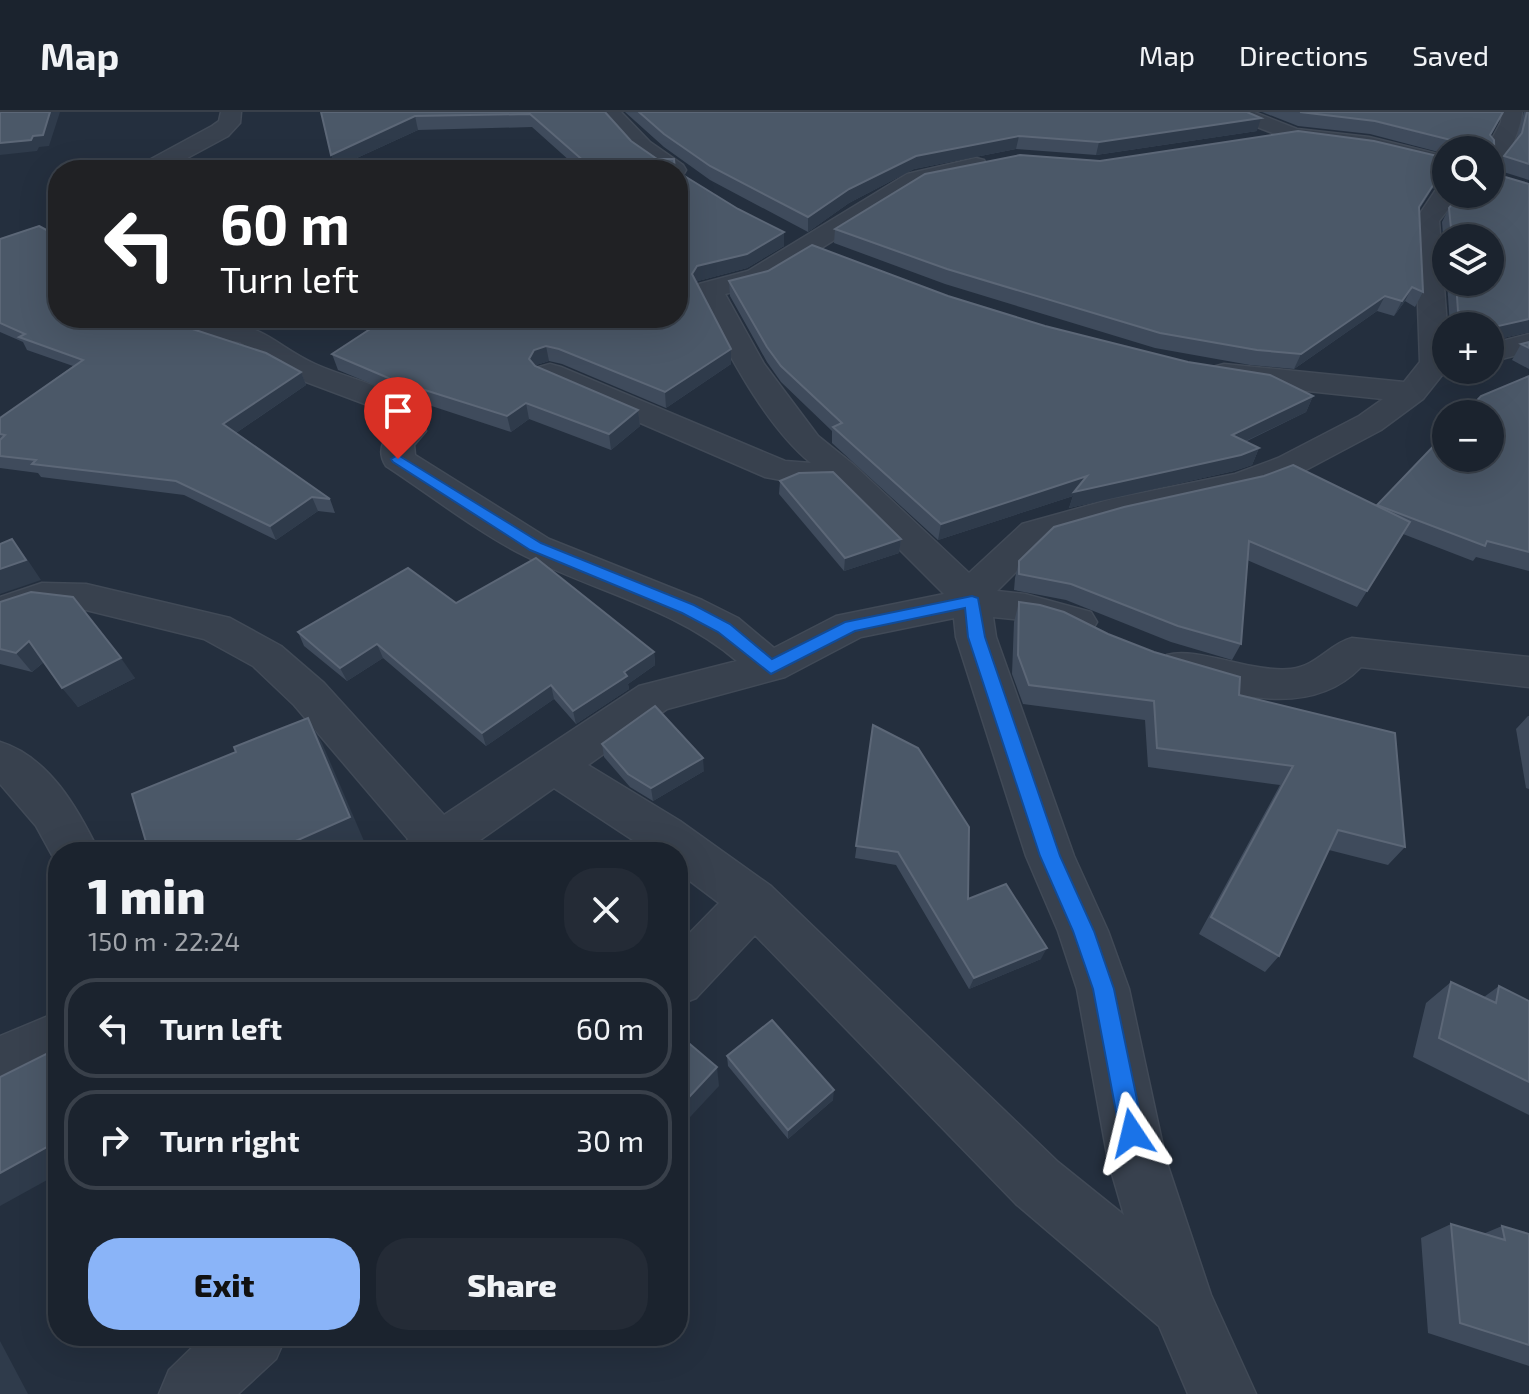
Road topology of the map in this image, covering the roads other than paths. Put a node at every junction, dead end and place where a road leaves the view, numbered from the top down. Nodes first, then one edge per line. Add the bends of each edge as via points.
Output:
1 (231, 112) edge
2 (609, 112) edge
3 (1236, 112) edge
4 (1512, 112) edge
5 (1293, 135) junction
6 (1504, 143) edge
7 (1235, 144) edge
8 (166, 160) edge
9 (661, 160) edge
10 (1432, 160) edge
11 (1004, 161) edge
12 (1435, 208) edge
13 (798, 240) junction
14 (839, 258) edge
15 (202, 328) edge
16 (1529, 343) edge
17 (1504, 349) edge
18 (1195, 367) edge
19 (1431, 371) edge
20 (550, 373) edge
21 (842, 472) junction
22 (972, 601) junction
23 (0, 612) edge
24 (1109, 638) edge
25 (1151, 655) edge
26 (771, 667) junction
27 (1529, 672) edge
28 (0, 759) edge
29 (554, 766) junction
30 (71, 842) edge
31 (428, 842) edge
32 (442, 842) edge
33 (673, 842) edge
34 (688, 853) edge
35 (754, 901) junction
36 (688, 970) edge
37 (48, 1042) edge
38 (0, 1064) edge
39 (1182, 1303) junction
40 (242, 1346) edge
41 (193, 1394) edge
42 (1222, 1394) edge

1 - 8 street via 220,131
2 - 9 street
3 - 5 street
4 - 6 street
5 - 7 street
5 - 10 street via 1369,144
11 - 13 street via 915,179
12 - 19 street via 1427,221
13 - 14 street
13 - 21 street via 757,277 709,290 779,407 806,443
15 - 26 street via 244,334 290,364 389,404 406,418 410,431 398,443 398,459 536,547 724,628
16 - 17 street
18 - 19 street via 1309,384
19 - 22 street via 1370,423 1244,482 1035,532 985,577
20 - 21 street via 777,470
21 - 22 street
22 - 24 street via 1071,619
22 - 26 street via 850,626
22 - 39 street via 976,637 1050,856 1103,989 1137,1160
23 - 31 street via 42,596 86,597 216,628 267,656 309,694
25 - 27 street via 1234,679 1288,686 1330,672 1352,652
26 - 29 street via 654,697
28 - 30 street via 23,776 62,823
29 - 32 street
29 - 33 street
34 - 35 street
35 - 36 street
35 - 39 street via 1037,1183
37 - 38 street
39 - 42 street
40 - 41 street

